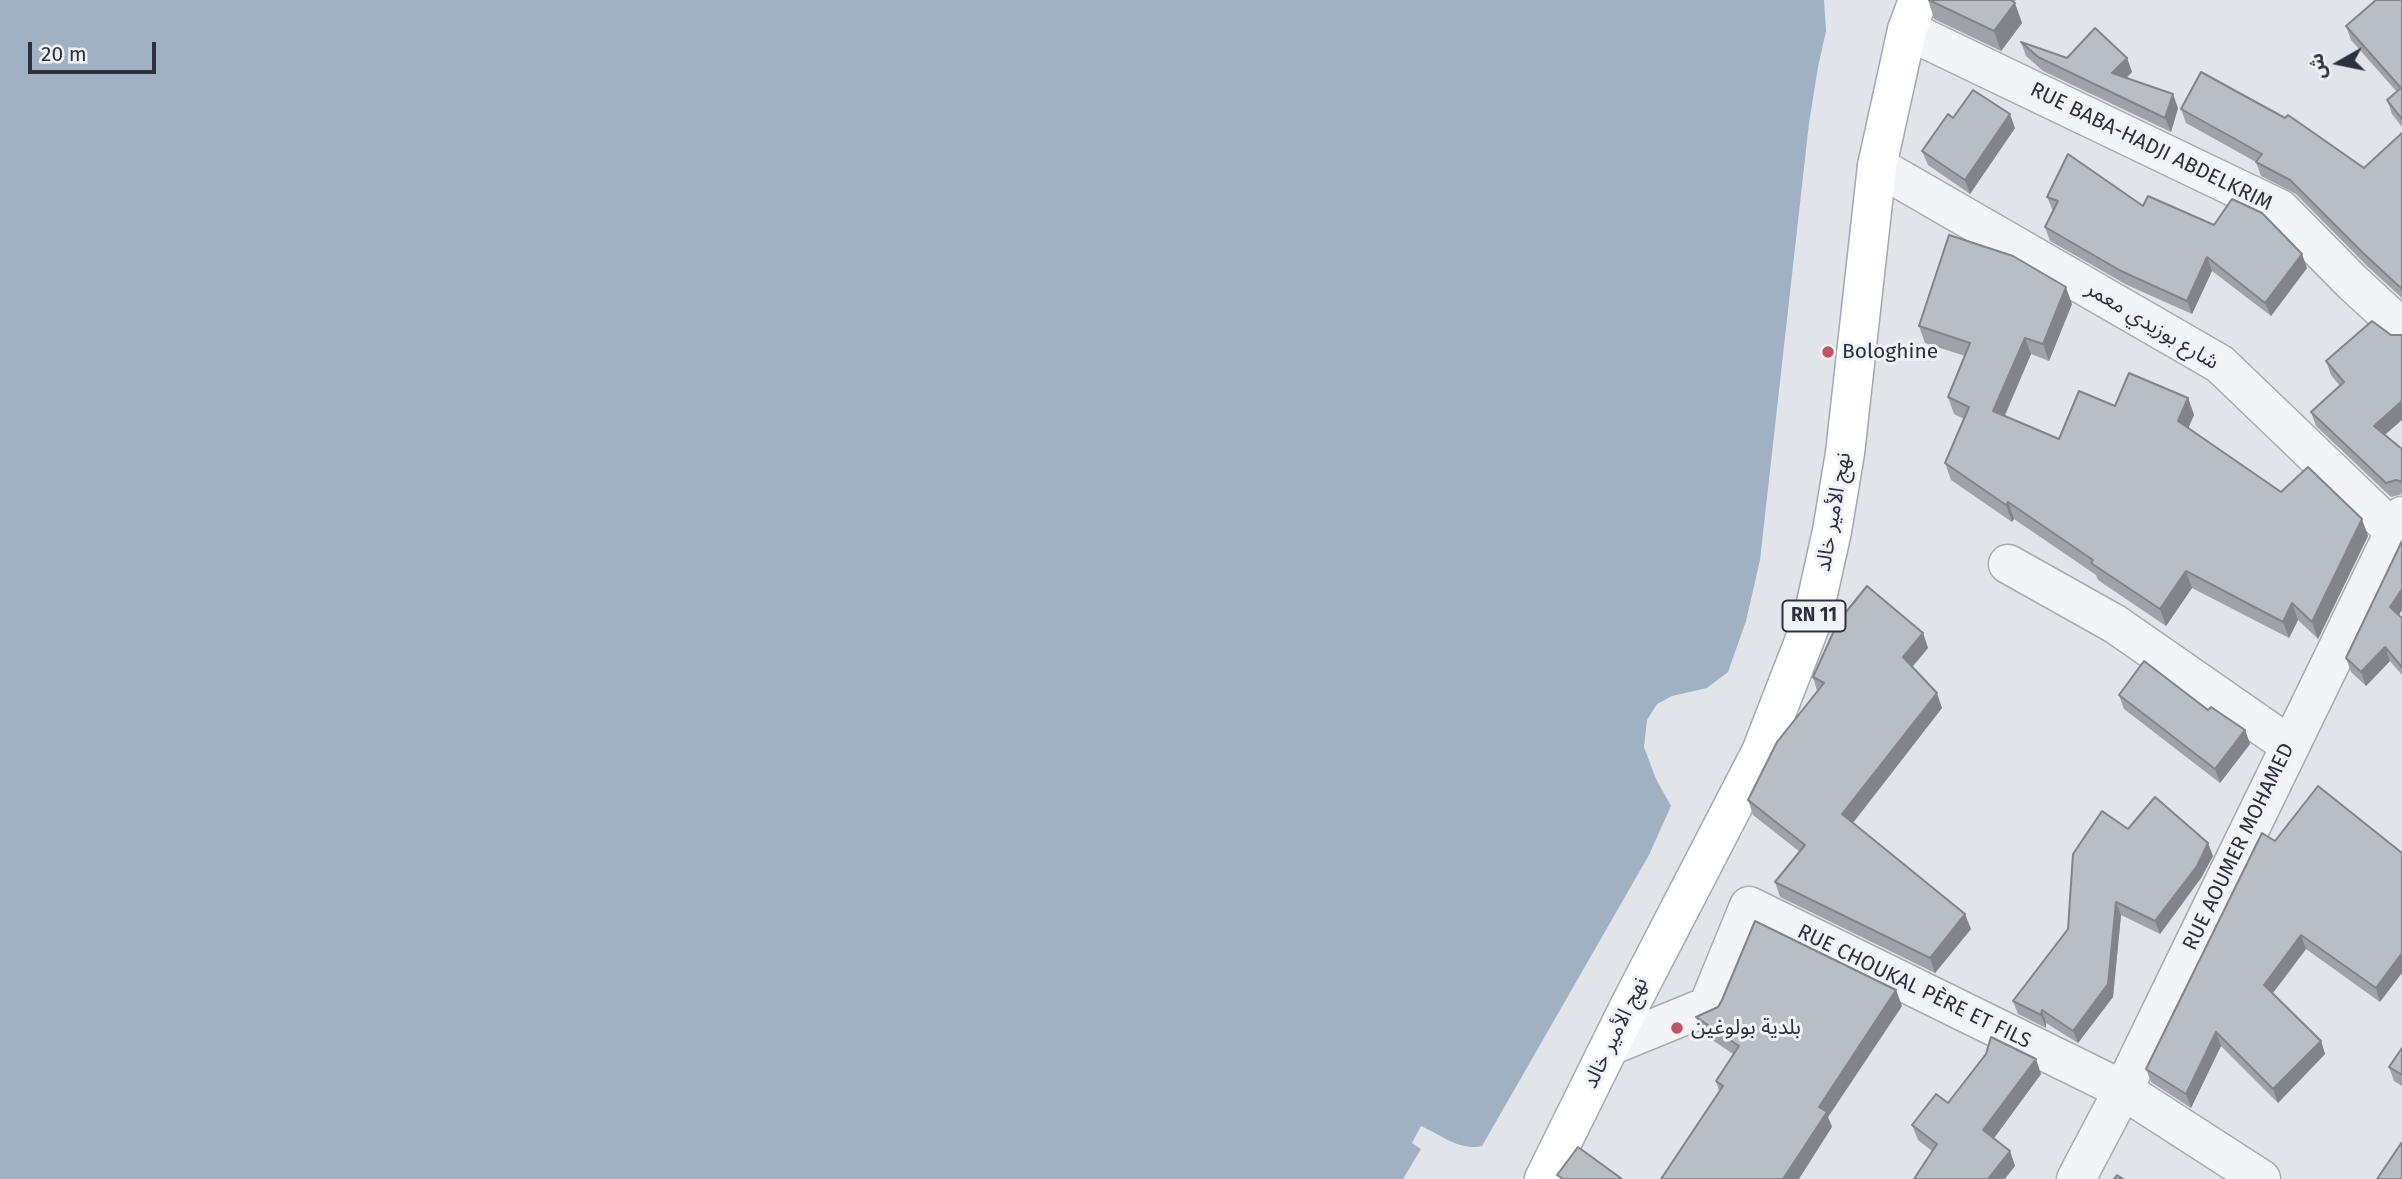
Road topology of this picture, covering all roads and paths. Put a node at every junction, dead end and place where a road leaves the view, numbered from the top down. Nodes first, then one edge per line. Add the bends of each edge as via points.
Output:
1 (1912, 15) edge
2 (1877, 166) junction
3 (2402, 328) edge
4 (2398, 523) edge
5 (2008, 564) dead end
6 (2289, 745) junction
7 (1610, 1046) junction
8 (2123, 1090) junction
9 (1544, 1179) edge
10 (2076, 1179) edge
11 (2261, 1179) edge

1 - 2 main road, نهج الأمير خالد / RN 11
1 - 3 street, RUE BABA-HADJI ABDELKRIM via 2280,209
2 - 4 street, شارع بوزيدي معمر via 2220,365
2 - 7 main road, نهج الأمير خالد / RN 11 via 1845,453 1812,621 1761,752
4 - 6 street, RUE AOUMER MOHAMED
5 - 6 street via 2115,624
6 - 8 street, RUE AOUMER MOHAMED
7 - 8 street, RUE CHOUKAL PÈRE ET FILS via 1708,1006 1749,906
7 - 9 main road, نهج الأمير خالد / RN 11
8 - 10 street, RUE AOUMER MOHAMED
8 - 11 street, RUE CHOUKAL PÈRE ET FILS

